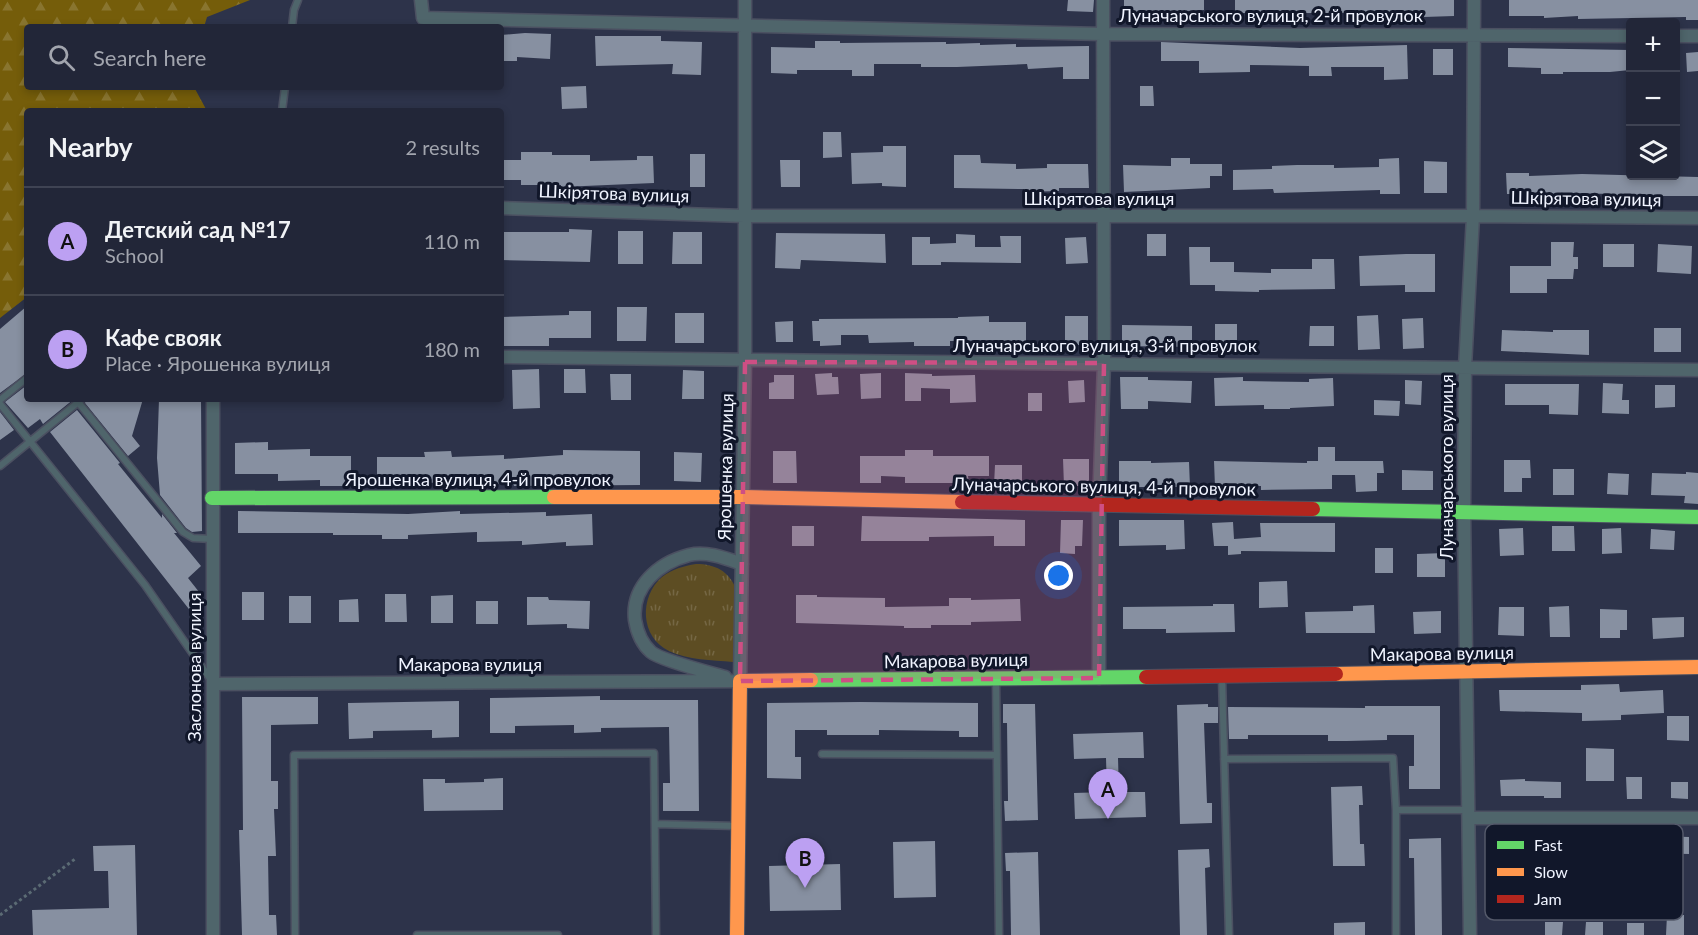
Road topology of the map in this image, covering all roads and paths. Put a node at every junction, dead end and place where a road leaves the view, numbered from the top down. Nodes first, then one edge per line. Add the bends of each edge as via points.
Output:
1 (298, 0) edge
2 (421, 0) edge
3 (745, 0) edge
4 (1103, 0) edge
5 (1474, 0) edge
6 (292, 24) edge
7 (745, 27) junction
8 (1102, 34) junction
9 (1474, 34) junction
10 (1626, 36) edge
11 (1680, 36) edge
12 (1698, 36) edge
13 (285, 90) edge
14 (282, 108) edge
15 (504, 208) edge
16 (744, 216) junction
17 (1473, 216) junction
18 (1104, 217) junction
19 (1698, 218) edge
20 (504, 357) edge
21 (745, 362) junction
22 (1104, 363) junction
23 (1465, 367) junction
24 (1698, 370) edge
25 (24, 380) edge
26 (0, 400) edge
27 (78, 402) edge
28 (82, 402) edge
29 (213, 402) edge
30 (0, 404) edge
31 (30, 442) junction
32 (0, 466) edge
33 (744, 497) junction
34 (212, 498) junction
35 (1099, 505) junction
36 (1464, 512) junction
37 (1698, 517) edge
38 (213, 539) junction
39 (742, 564) junction
40 (1698, 667) edge
41 (1466, 672) junction
42 (1222, 676) junction
43 (1099, 678) junction
44 (996, 679) junction
45 (740, 681) junction
46 (214, 684) junction
47 (822, 754) dead end
48 (997, 755) junction
49 (1224, 759) junction
50 (1396, 810) junction
51 (1469, 814) junction
52 (1698, 818) edge
53 (655, 824) junction
54 (738, 826) junction
55 (75, 859) dead end
56 (0, 915) edge
57 (213, 935) edge
58 (295, 935) edge
59 (417, 935) edge
60 (558, 935) edge
61 (656, 935) edge
62 (737, 935) edge
63 (999, 935) edge
64 (1229, 935) edge
65 (1396, 935) edge
66 (1470, 935) edge

1 - 6 lane
2 - 7 street, Луначарського вулиця, 2-й провулок via 423,18
3 - 7 street, Ярошенка вулиця
4 - 8 street
5 - 9 street, Луначарського вулиця
7 - 8 street, Луначарського вулиця, 2-й провулок
7 - 16 street, Ярошенка вулиця
8 - 9 street, Луначарського вулиця, 2-й провулок
8 - 18 street
9 - 10 street, Луначарського вулиця, 2-й провулок
9 - 17 street, Луначарського вулиця
11 - 12 street
13 - 14 lane
15 - 16 street, Шкірятова вулиця
16 - 18 street, Шкірятова вулиця
16 - 21 street, Ярошенка вулиця
17 - 18 street, Шкірятова вулиця
17 - 19 street, Шкірятова вулиця
17 - 23 street, Луначарського вулиця
18 - 22 street
20 - 21 street, Луначарського вулиця, 3-й провулок
21 - 22 street, Луначарського вулиця, 3-й провулок
21 - 33 street, Ярошенка вулиця
22 - 23 street, Луначарського вулиця, 3-й провулок
22 - 35 street
23 - 24 street, Луначарського вулиця, 3-й провулок
23 - 36 street, Луначарського вулиця
25 - 26 lane
27 - 31 lane
28 - 38 lane via 183,532 193,538
29 - 34 street, Заслонова вулиця
30 - 31 lane
31 - 32 lane
31 - 46 lane via 145,585
33 - 34 street, Ярошенка вулиця, 4-й провулок
33 - 35 street, Луначарського вулиця, 4-й провулок
33 - 39 street, Ярошенка вулиця
34 - 38 street, Заслонова вулиця
35 - 36 street, Луначарського вулиця, 4-й провулок
35 - 43 street
36 - 37 street, Луначарського вулиця, 4-й провулок
36 - 41 street, Луначарського вулиця
38 - 46 street, Заслонова вулиця
39 - 45 street, Ярошенка вулиця
39 - 45 street via 705,554 670,562 644,582 634,612 636,629 652,654
40 - 41 street, Макарова вулиця
41 - 42 street, Макарова вулиця
41 - 51 street, Луначарського вулиця
42 - 43 street, Макарова вулиця
42 - 49 lane
43 - 44 street, Макарова вулиця
44 - 45 street, Макарова вулиця
44 - 48 lane
45 - 46 street, Макарова вулиця
45 - 54 street, Ярошенка вулиця
46 - 57 street, Заслонова вулиця
47 - 48 lane
48 - 63 lane
49 - 50 lane via 1394,758
49 - 64 lane
50 - 51 lane
50 - 65 lane
51 - 52 street
51 - 66 street, Луначарського вулиця
53 - 54 lane
53 - 58 lane via 654,753 294,755
53 - 61 lane
54 - 62 street, Ярошенка вулиця
55 - 56 path
59 - 60 lane

